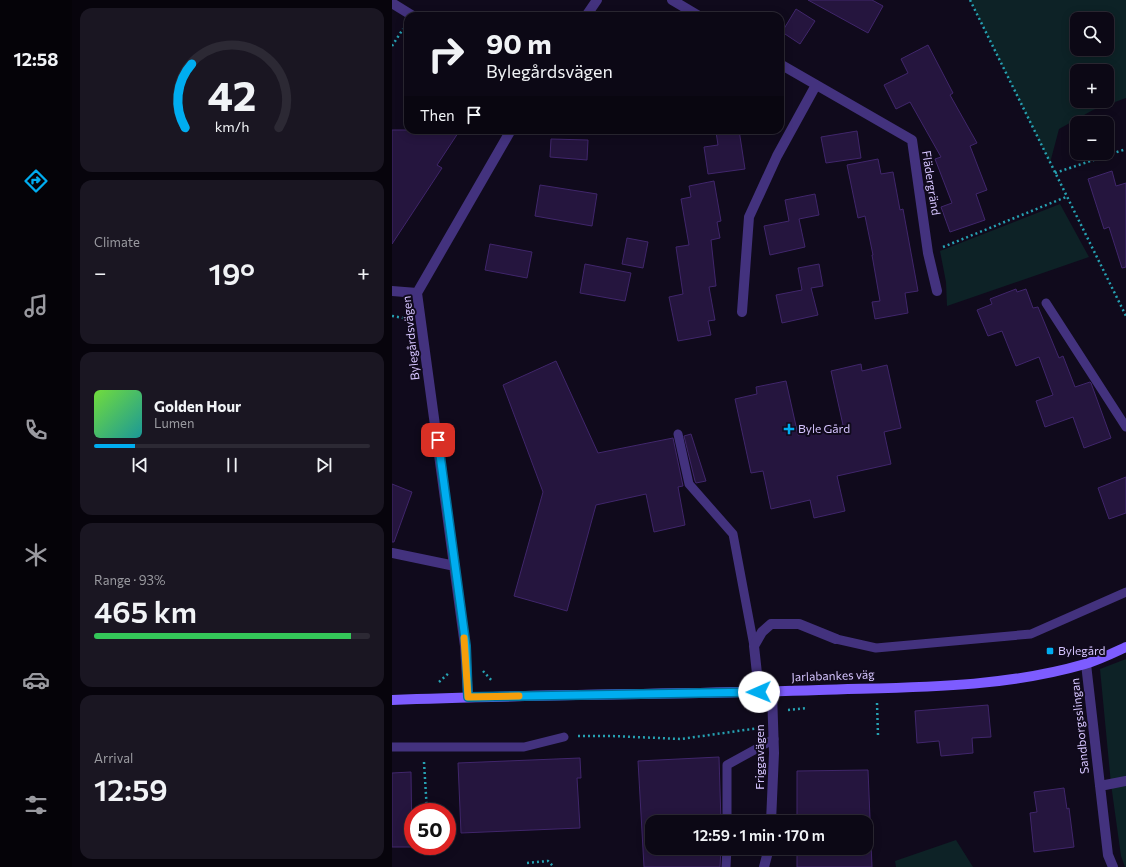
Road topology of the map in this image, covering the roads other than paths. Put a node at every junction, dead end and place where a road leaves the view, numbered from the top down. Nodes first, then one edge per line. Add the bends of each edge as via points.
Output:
1 (597, 0) edge
2 (672, 0) edge
3 (392, 3) edge
4 (407, 12) edge
5 (589, 12) edge
6 (692, 12) edge
7 (784, 66) edge
8 (816, 85) junction
9 (509, 134) edge
10 (392, 291) edge
11 (937, 291) dead end
12 (417, 293) junction
13 (1046, 302) dead end
14 (742, 312) dead end
15 (1126, 427) edge
16 (678, 434) dead end
17 (392, 553) edge
18 (455, 566) junction
19 (1126, 592) edge
20 (836, 639) joint
21 (754, 646) junction
22 (1126, 647) edge
23 (1086, 664) junction
24 (759, 692) junction
25 (772, 692) junction
26 (468, 697) junction
27 (392, 700) edge
28 (564, 737) road end
29 (774, 739) junction
30 (392, 747) edge
31 (1126, 781) edge
32 (1100, 786) junction
33 (727, 815) edge
34 (772, 815) edge
35 (727, 855) edge
36 (767, 855) edge
37 (726, 867) edge
38 (764, 867) edge
39 (1113, 867) edge

1 - 5 street
2 - 6 street
3 - 4 street
7 - 8 street, Flädergränd
8 - 11 street, Flädergränd via 912,140 928,253
8 - 14 street via 777,156 749,217
9 - 12 street, Bylegårdsvägen
10 - 12 street
12 - 18 street, Bylegårdsvägen
13 - 15 lane
16 - 21 lane via 689,484 733,534
17 - 18 street
18 - 26 street, Bylegårdsvägen via 466,646
19 - 20 lane via 1031,634 876,648
20 - 21 street via 799,624 771,624 762,632
21 - 24 street
22 - 23 main road, Jarlabankes väg
23 - 25 main road, Jarlabankes väg via 1026,678 960,685
23 - 32 street, Sandborgsslingan
24 - 25 main road, Jarlabankes väg
24 - 26 main road, Jarlabankes väg
25 - 29 street, Friggavägen
26 - 27 main road, Jarlabankes väg
28 - 30 lane via 524,747
29 - 33 lane via 727,764
29 - 34 street, Friggavägen
31 - 32 street, Sandborgsslingan
32 - 39 street, Sandborgsslingan via 1108,855
35 - 37 lane
36 - 38 street

